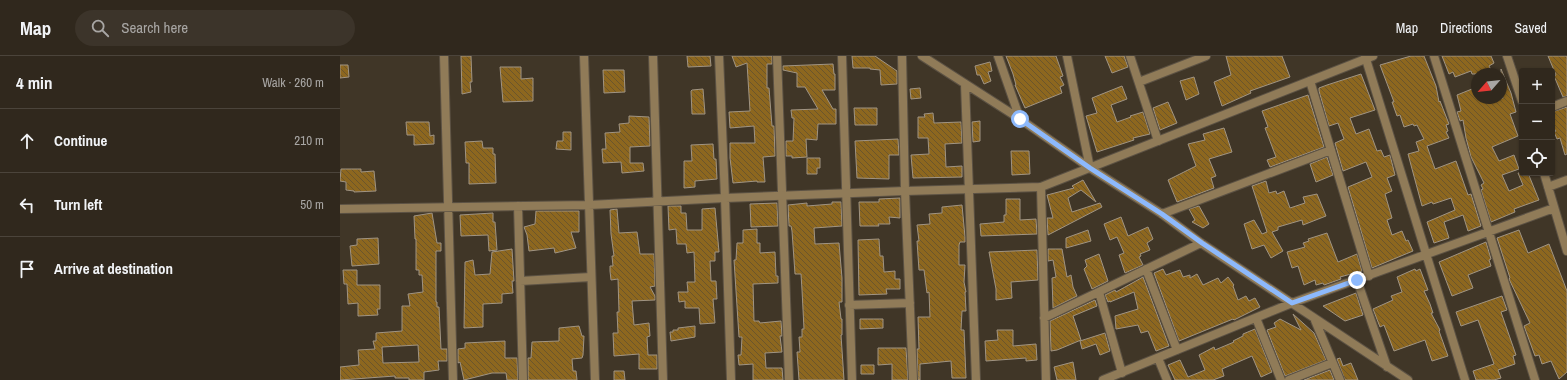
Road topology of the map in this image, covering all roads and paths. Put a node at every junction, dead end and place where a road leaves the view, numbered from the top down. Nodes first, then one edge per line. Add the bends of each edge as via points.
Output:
1 (444, 56) edge
2 (584, 56) edge
3 (653, 56) edge
4 (719, 56) edge
5 (777, 56) edge
6 (842, 56) edge
7 (902, 56) edge
8 (922, 56) edge
9 (998, 56) edge
10 (1067, 56) edge
11 (1130, 56) edge
12 (1206, 56) edge
13 (1434, 56) edge
14 (1507, 56) edge
15 (1368, 57) edge
16 (1310, 81) junction
17 (1139, 82) junction
18 (965, 84) junction
19 (1519, 92) edge
20 (1567, 101) edge
21 (1555, 106) edge
22 (1020, 119) junction
23 (1158, 141) junction
24 (1331, 150) junction
25 (1090, 168) junction
26 (1545, 176) edge
27 (1567, 180) edge
28 (1041, 187) junction
29 (1548, 187) junction
30 (970, 190) junction
31 (905, 191) junction
32 (846, 193) junction
33 (782, 196) junction
34 (725, 198) junction
35 (657, 202) junction
36 (589, 205) junction
37 (518, 206) junction
38 (448, 207) junction
39 (1554, 208) junction
40 (340, 209) edge
41 (1162, 214) junction
42 (1489, 232) junction
43 (1202, 243) junction
44 (1567, 251) edge
45 (1426, 255) junction
46 (1146, 269) junction
47 (591, 276) junction
48 (1369, 276) junction
49 (1357, 280) junction
50 (520, 281) junction
51 (1099, 292) junction
52 (910, 303) junction
53 (1292, 303) junction
54 (850, 305) junction
55 (1044, 318) junction
56 (1256, 318) junction
57 (1314, 318) junction
58 (1177, 350) junction
59 (1158, 358) junction
60 (1332, 363) junction
61 (1387, 367) junction
62 (1122, 373) junction
63 (1107, 379) edge
64 (453, 380) edge
65 (522, 380) edge
66 (595, 380) edge
67 (663, 380) edge
68 (731, 380) edge
69 (789, 380) edge
70 (852, 380) edge
71 (913, 380) edge
72 (976, 380) edge
73 (1046, 380) edge
74 (1167, 380) edge
75 (1281, 380) edge
76 (1288, 380) edge
77 (1340, 380) edge
78 (1408, 380) edge
79 (1465, 380) edge
80 (1535, 380) edge

1 - 38 street
2 - 36 street
3 - 35 street
4 - 34 street
5 - 33 street
6 - 32 street
7 - 31 street
8 - 18 street
9 - 22 street
10 - 25 street
11 - 17 street
12 - 17 street
13 - 42 street
14 - 19 street
15 - 16 street
15 - 45 street
16 - 23 street
16 - 24 street
17 - 23 street
18 - 22 street
18 - 30 street
20 - 21 street
22 - 25 street
23 - 25 street
24 - 41 street
24 - 48 street
25 - 28 street
25 - 41 street
26 - 29 street
27 - 29 street
28 - 30 street
28 - 55 street
29 - 39 street
30 - 31 street
30 - 72 street
31 - 32 street
31 - 52 street
32 - 33 street
32 - 54 street
33 - 34 street
33 - 69 street
34 - 35 street
34 - 68 street
35 - 36 street
35 - 67 street
36 - 37 street
36 - 47 street
37 - 38 street
37 - 50 street
38 - 40 street
38 - 64 street
39 - 42 street
39 - 44 street
41 - 43 street
42 - 45 street
42 - 80 street
43 - 46 street
43 - 53 street
45 - 48 street
45 - 79 street
46 - 51 street
46 - 58 street
47 - 50 street
47 - 66 street
48 - 49 street
49 - 53 street
49 - 61 street
50 - 65 street
51 - 55 street
51 - 62 street
52 - 54 street
52 - 71 street
53 - 56 street
53 - 57 street
54 - 70 street
55 - 73 street
56 - 58 street
56 - 75 street
57 - 60 street
57 - 61 street
58 - 59 street
59 - 62 street
59 - 74 street
60 - 76 street
60 - 77 street
61 - 78 street
62 - 63 street

